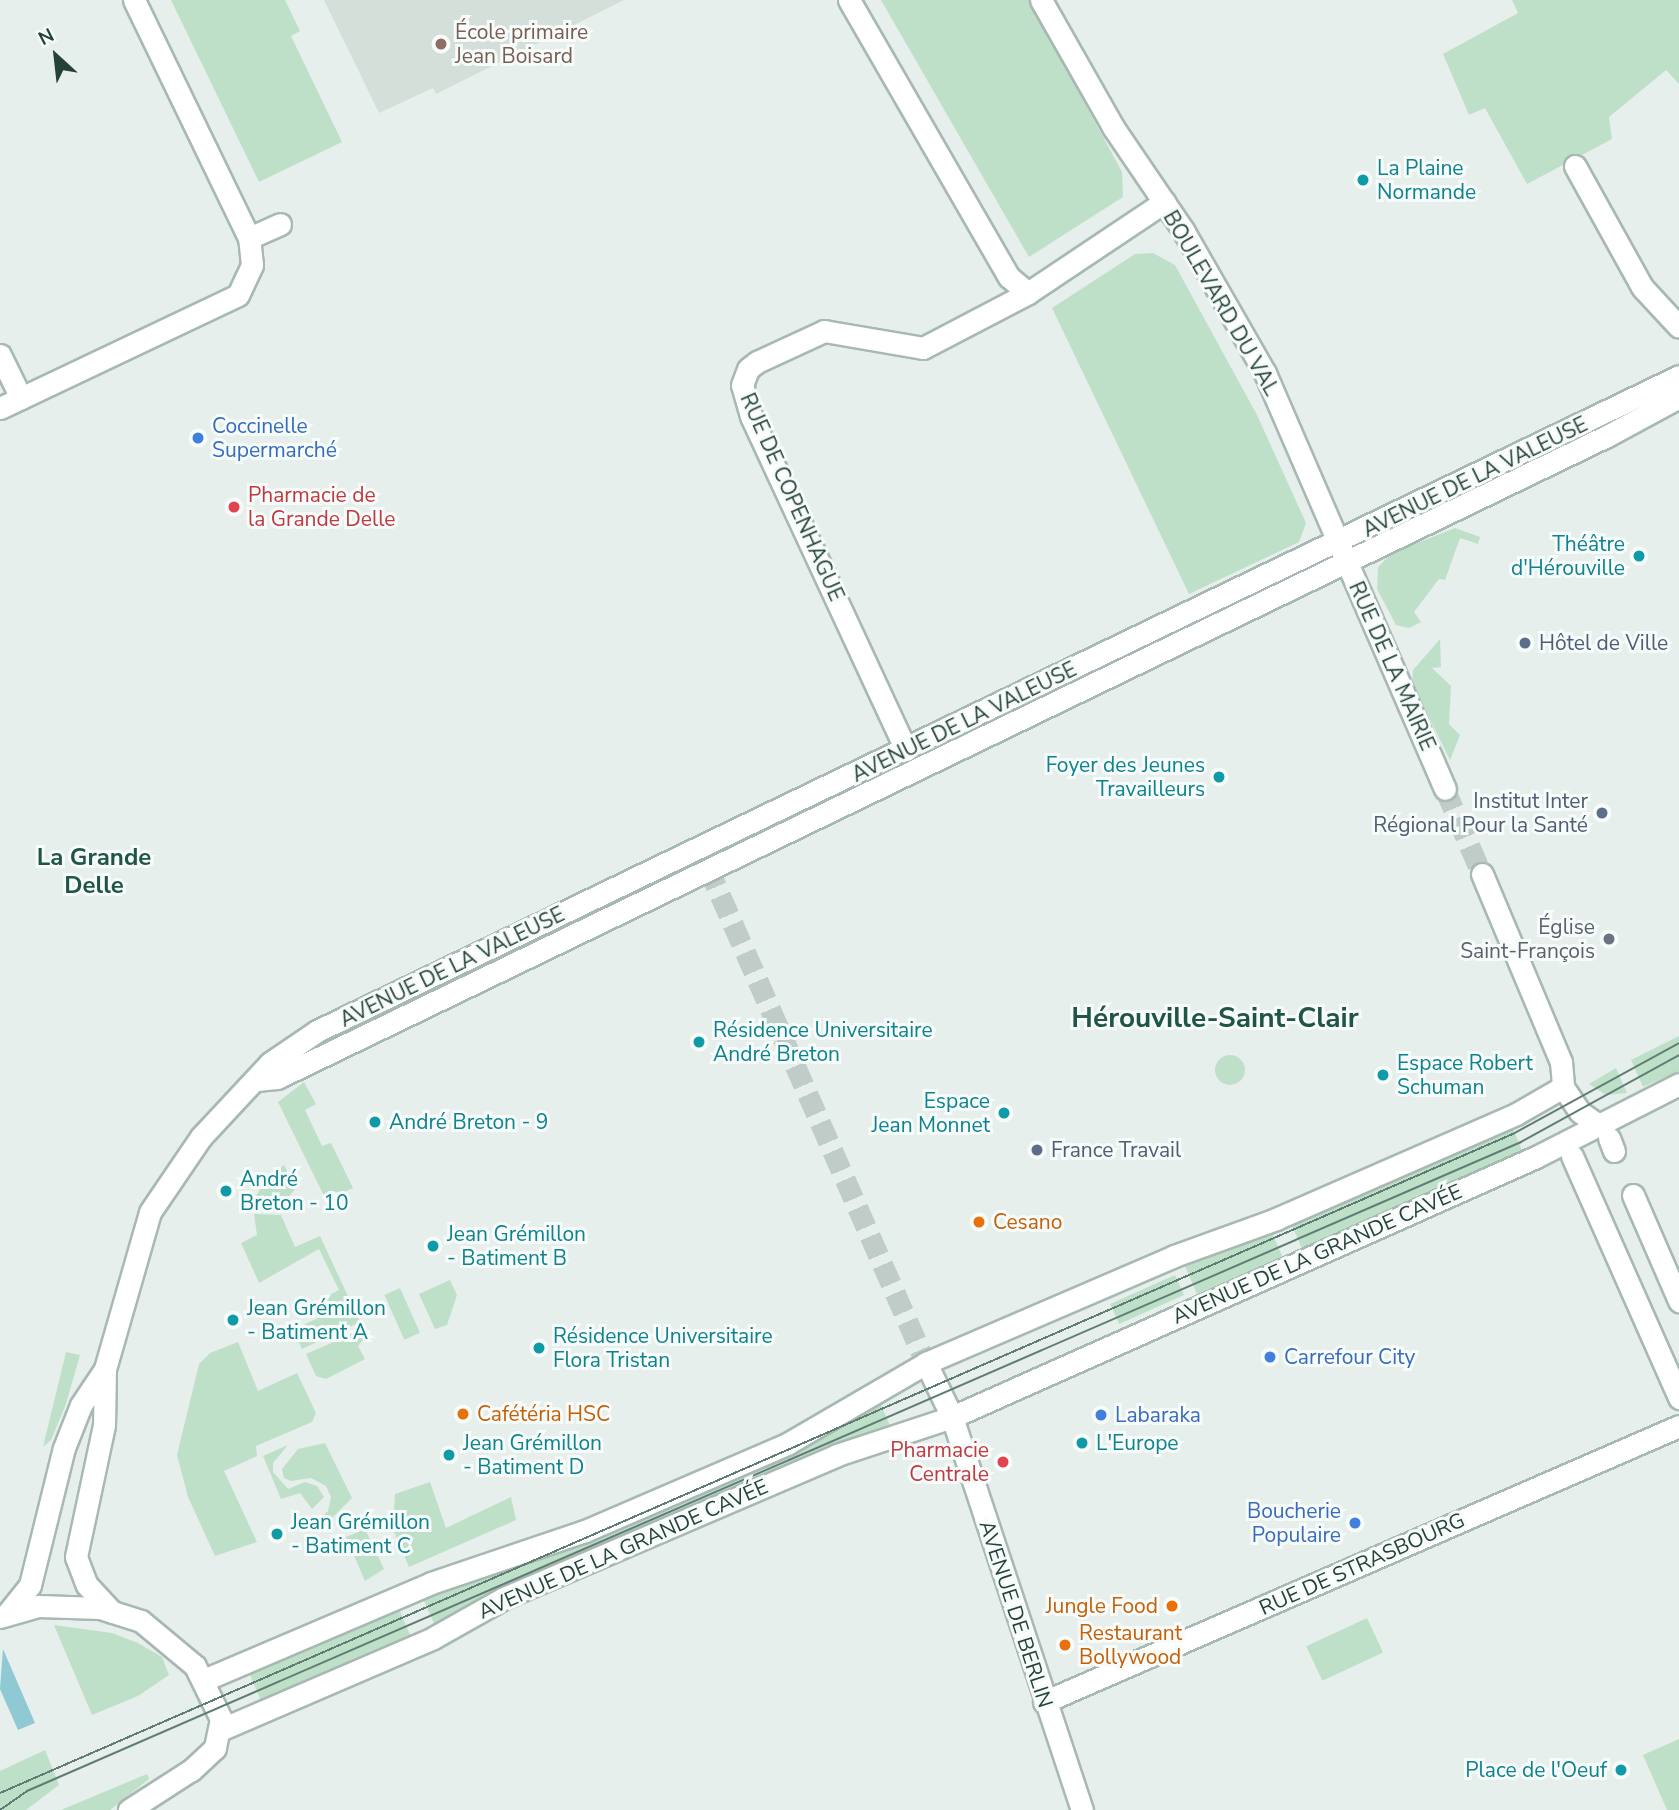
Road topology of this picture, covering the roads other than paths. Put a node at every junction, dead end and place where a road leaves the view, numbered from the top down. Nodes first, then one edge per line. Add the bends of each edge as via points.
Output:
1 (134, 0) edge
2 (849, 0) edge
3 (1041, 0) edge
4 (1575, 166) dead end
5 (1164, 202) junction
6 (280, 224) dead end
7 (249, 238) junction
8 (1028, 293) junction
9 (1679, 327) edge
10 (0, 355) edge
11 (1679, 376) edge
12 (1679, 397) edge
13 (21, 398) junction
14 (0, 408) edge
15 (1342, 552) junction
16 (906, 750) junction
17 (900, 775) junction
18 (1445, 789) tunnel mouth
19 (1482, 874) tunnel mouth
20 (453, 978) junction
21 (1679, 1084) edge
22 (1563, 1087) junction
23 (1607, 1138) junction
24 (1572, 1156) dead end
25 (1633, 1195) dead end
26 (1679, 1301) edge
27 (926, 1363) junction
28 (105, 1369) junction
29 (1679, 1398) edge
30 (952, 1417) junction
31 (1679, 1426) edge
32 (112, 1612) junction
33 (3, 1616) edge
34 (204, 1680) junction
35 (1044, 1702) junction
36 (222, 1728) junction
37 (129, 1810) edge
38 (1082, 1810) edge

1 - 7 street
2 - 8 street via 1009,277
3 - 5 street, BOULEVARD DU VAL via 1113,127
4 - 9 street via 1642,287
5 - 8 street, RUE DE COPENHAGUE
5 - 15 street, BOULEVARD DU VAL via 1265,373
6 - 7 street
7 - 13 street via 253,265 239,295
8 - 16 street, RUE DE COPENHAGUE via 923,348 824,331 757,362 748,369 742,385 751,416
10 - 13 street
11 - 15 street, AVENUE DE LA VALEUSE
12 - 15 street, AVENUE DE LA VALEUSE
13 - 14 street
15 - 16 street, AVENUE DE LA VALEUSE
15 - 17 street, AVENUE DE LA VALEUSE
15 - 18 street, RUE DE LA MAIRIE
16 - 17 street
16 - 20 street, AVENUE DE LA VALEUSE
17 - 20 street, AVENUE DE LA VALEUSE
19 - 22 street via 1555,1048
20 - 28 street, AVENUE DE LA VALEUSE via 317,1031 270,1063 201,1138 150,1212
21 - 23 street, AVENUE DE LA GRANDE CAVÉE
22 - 23 street
22 - 27 street, AVENUE DE LA GRANDE CAVÉE via 1516,1114 1276,1219 1174,1256
23 - 30 street, AVENUE DE LA GRANDE CAVÉE via 1536,1157
24 - 29 street
25 - 26 street
27 - 30 street
27 - 34 street, AVENUE DE LA GRANDE CAVÉE via 787,1444 585,1531 431,1583
28 - 32 street via 104,1425 76,1557 87,1585
28 - 33 street via 81,1405 64,1448 30,1585
30 - 35 street, AVENUE DE BERLIN
30 - 36 street, AVENUE DE LA GRANDE CAVÉE via 837,1455 504,1598 433,1638
31 - 35 street, RUE DE STRASBOURG
32 - 33 street via 46,1605
32 - 34 street via 154,1629 190,1660
34 - 36 street
35 - 38 street, AVENUE DE BERLIN
36 - 37 street via 205,1760

